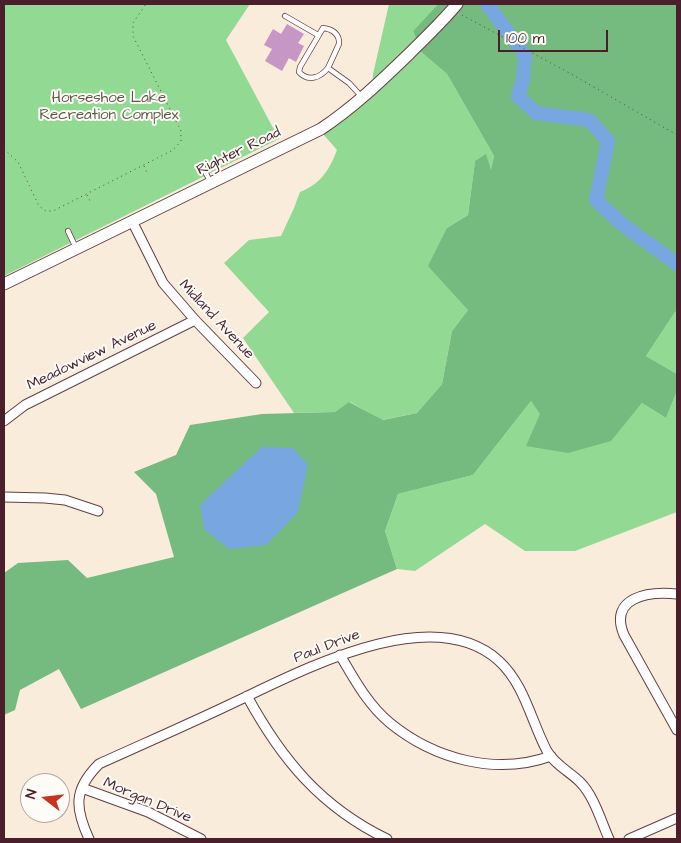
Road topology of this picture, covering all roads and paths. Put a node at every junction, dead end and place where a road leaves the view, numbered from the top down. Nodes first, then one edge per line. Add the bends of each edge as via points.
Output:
1 (146, 4) edge
2 (456, 8) edge
3 (285, 16) dead end
4 (318, 35) junction
5 (328, 68) junction
6 (363, 98) junction
7 (677, 135) edge
8 (4, 149) edge
9 (144, 165) junction
10 (202, 166) dead end
11 (148, 175) dead end
12 (210, 182) junction
13 (86, 194) junction
14 (91, 203) dead end
15 (132, 221) junction
16 (68, 231) dead end
17 (76, 248) junction
18 (4, 284) edge
19 (195, 320) junction
20 (256, 383) dead end
21 (4, 421) edge
22 (4, 496) edge
23 (98, 511) dead end
24 (677, 594) edge
25 (340, 655) junction
26 (247, 696) junction
27 (677, 730) edge
28 (551, 756) junction
29 (82, 788) junction
30 (677, 818) edge
31 (89, 839) edge
32 (201, 839) edge
33 (387, 839) edge
34 (608, 839) edge
35 (629, 839) edge

1 - 9 path via 132,22 133,36 181,131 181,141 174,150
2 - 6 street, Righter Road
2 - 7 path
3 - 4 lane
4 - 5 lane via 325,28 340,39
4 - 5 lane via 299,72 315,78
5 - 6 lane
6 - 12 street, Righter Road via 321,128
8 - 13 path via 18,162 39,206 46,211 53,211
9 - 11 path
9 - 13 path
10 - 12 lane
12 - 15 street, Righter Road
13 - 14 path
15 - 17 street, Righter Road
15 - 19 street, Midland Avenue via 163,283
16 - 17 lane
17 - 18 street, Righter Road
19 - 20 street, Midland Avenue
19 - 21 street, Meadowview Avenue via 25,405
22 - 23 street via 65,500
24 - 27 street via 657,593 634,598 623,609 620,626
25 - 26 street, Paul Drive
25 - 28 street via 357,685 389,722 429,748 489,765 518,765
25 - 28 street, Paul Drive via 374,644 427,637 461,640 475,645 500,661 514,679
26 - 29 street, Paul Drive via 99,764
26 - 33 street via 278,747 310,785 333,807
28 - 34 street via 588,792
29 - 31 street via 79,813
29 - 32 street, Morgan Drive via 148,812
30 - 35 street

